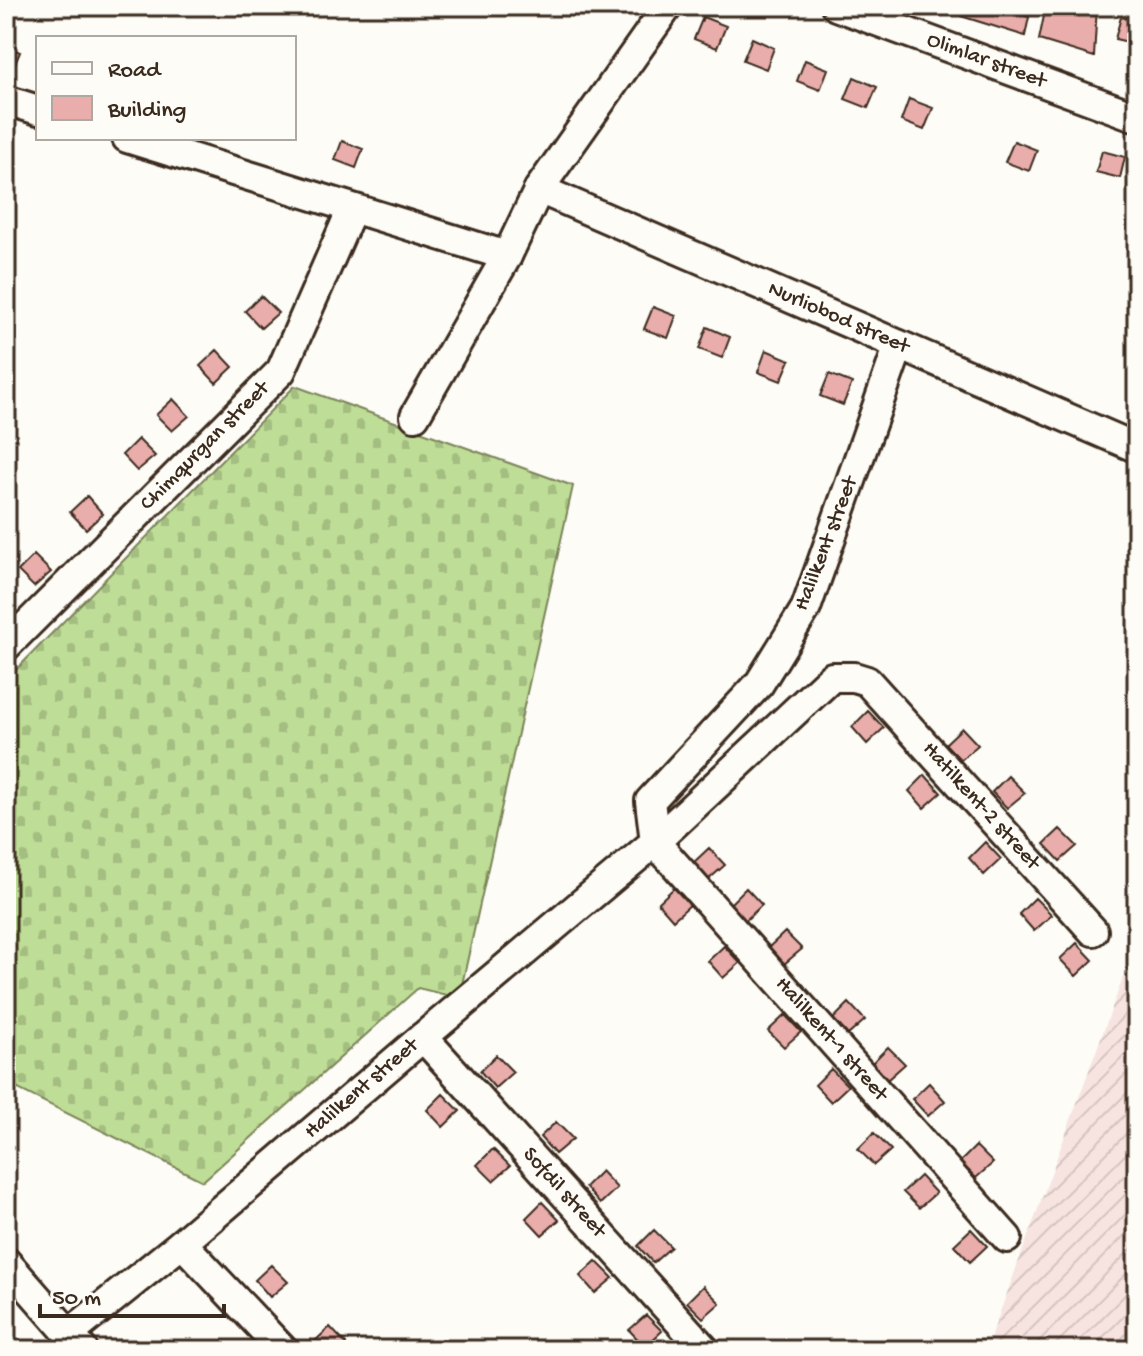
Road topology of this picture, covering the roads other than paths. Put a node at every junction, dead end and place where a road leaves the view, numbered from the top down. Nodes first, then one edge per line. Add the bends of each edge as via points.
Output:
1 (668, 6) edge
2 (836, 6) edge
3 (6, 100) edge
4 (36, 109) edge
5 (1137, 117) edge
6 (133, 140) edge
7 (539, 189) junction
8 (352, 209) junction
9 (507, 256) junction
10 (899, 345) junction
11 (415, 416) dead end
12 (1137, 448) edge
13 (6, 646) edge
14 (867, 681) joint
15 (655, 842) junction
16 (1093, 931) dead end
17 (423, 1037) junction
18 (1007, 1238) dead end
19 (182, 1243) junction
20 (6, 1262) edge
21 (76, 1342) edge
22 (283, 1350) edge
23 (705, 1350) edge

1 - 7 street
2 - 5 street, Olimlar street
3 - 4 street
6 - 8 street
7 - 9 street
7 - 10 street, Nurliobod street
8 - 9 street
8 - 13 street, Chimqurgan street via 281,371
9 - 11 street
10 - 12 street, Nurliobod street
10 - 15 street, Halilkent street via 806,608 759,684 650,801
14 - 15 street, Halilkent street via 832,677
14 - 16 street, Hatilkent-2 street
15 - 17 street, Halilkent street
15 - 18 street, Halilkent-1 street
17 - 19 street, Halilkent street
17 - 23 street, Sofdil street
19 - 21 street, Halilkent street
19 - 22 street
20 - 21 street

